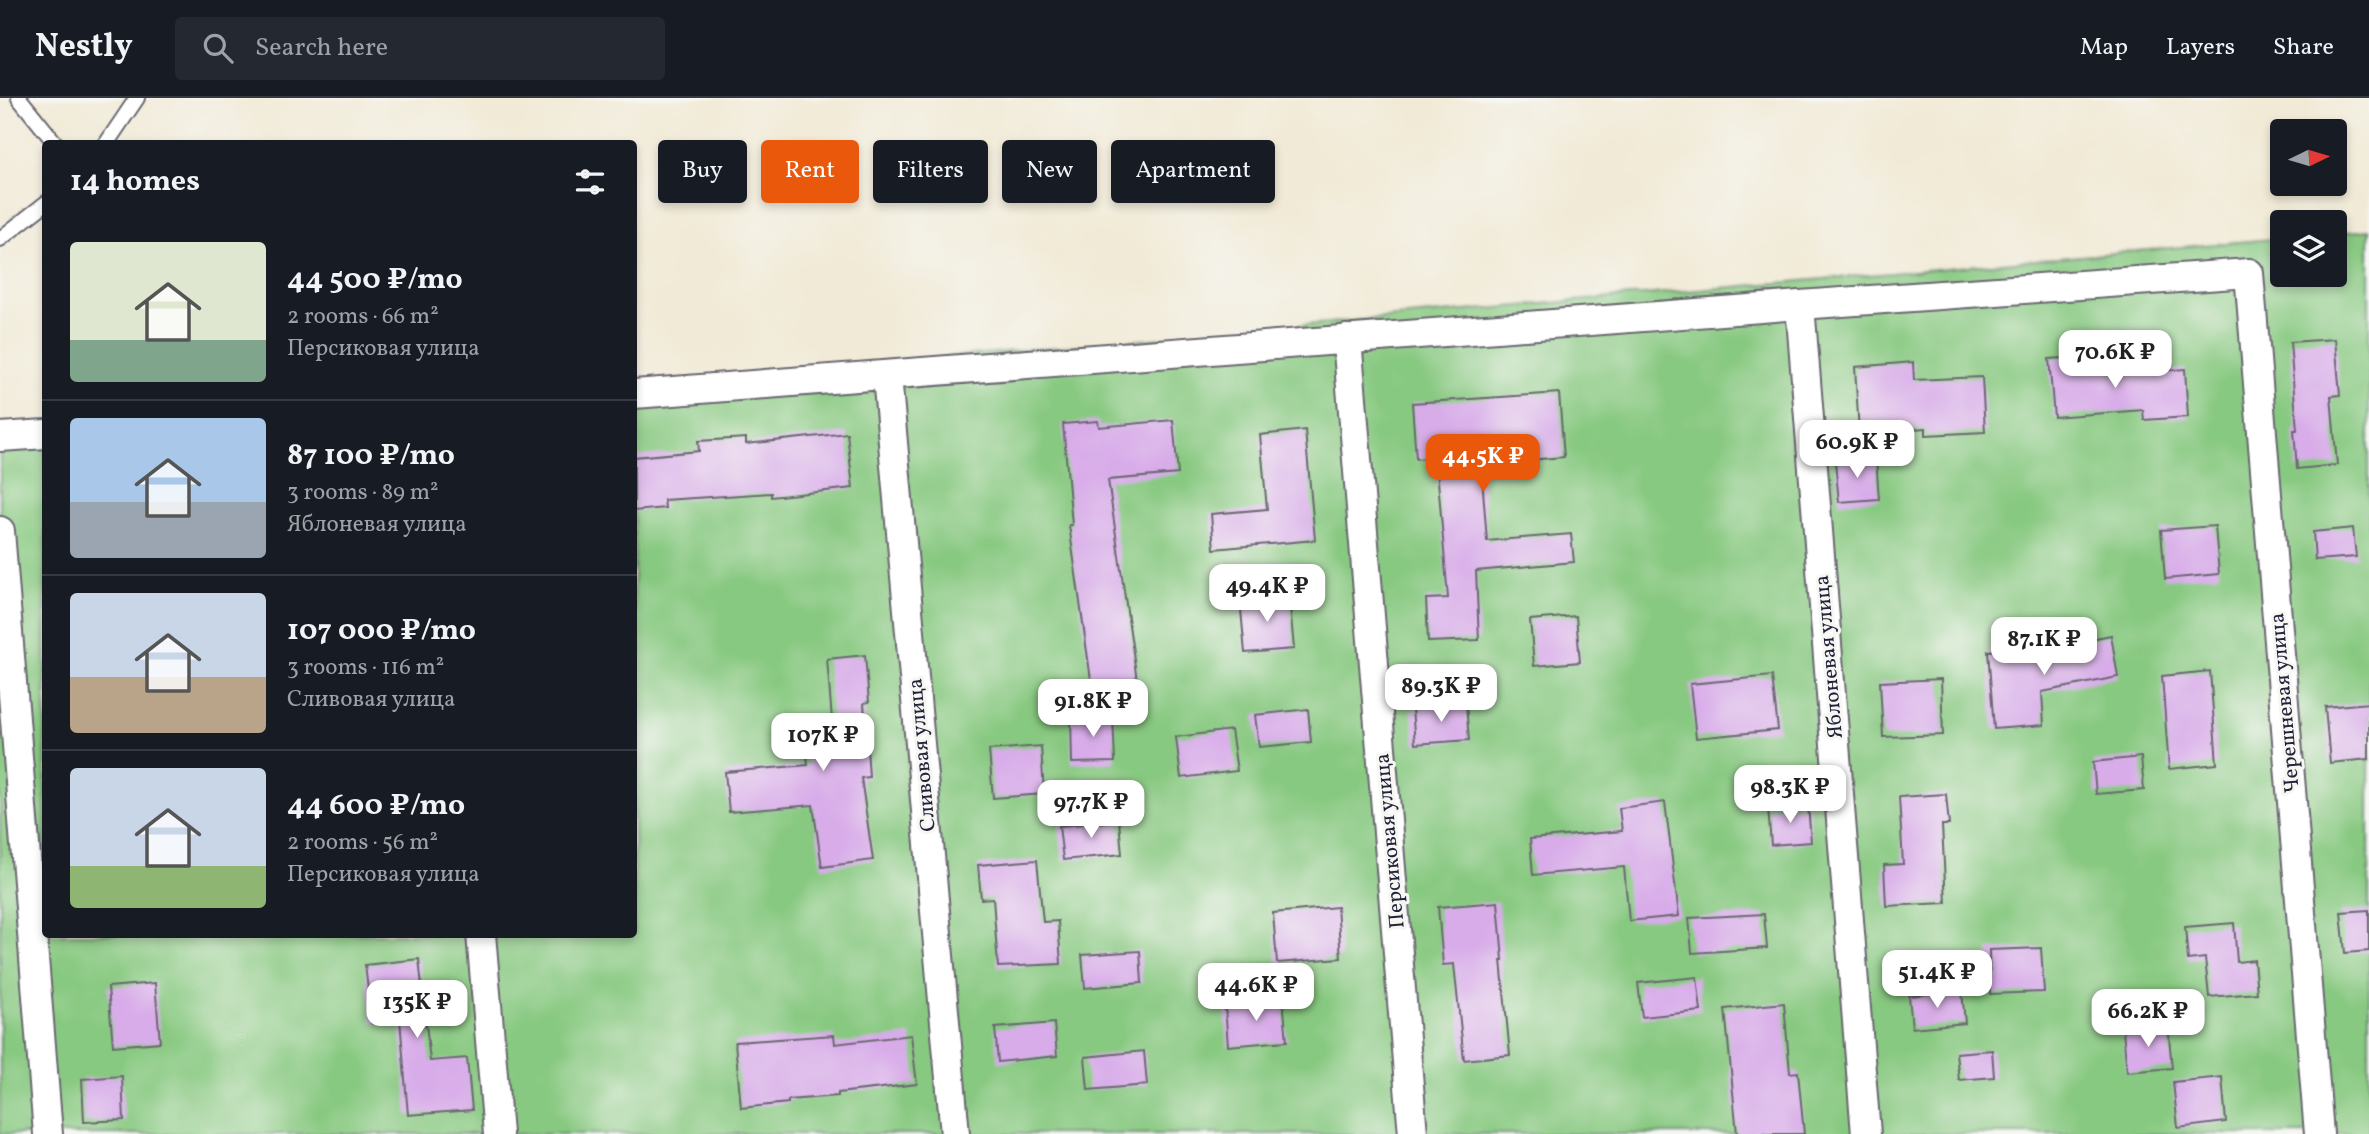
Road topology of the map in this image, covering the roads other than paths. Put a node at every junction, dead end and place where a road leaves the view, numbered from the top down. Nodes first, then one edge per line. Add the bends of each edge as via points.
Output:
1 (19, 98) edge
2 (137, 98) edge
3 (53, 140) edge
4 (109, 140) edge
5 (42, 206) edge
6 (0, 239) edge
7 (1800, 305) junction
8 (1348, 339) junction
9 (887, 376) junction
10 (637, 394) edge
11 (42, 434) edge
12 (0, 437) edge
13 (0, 531) edge
14 (481, 938) edge
15 (48, 1134) edge
16 (498, 1134) edge
17 (955, 1134) edge
18 (1413, 1134) edge
19 (1866, 1134) edge
20 (2319, 1134) edge

1 - 3 lane
2 - 4 lane
5 - 6 lane
7 - 8 street
7 - 19 street, Яблоневая улица
7 - 20 street, Черешневая улица via 2249,273
8 - 9 street
8 - 18 street, Персиковая улица
9 - 10 street
9 - 17 street, Сливовая улица
11 - 12 street
13 - 15 street
14 - 16 street

